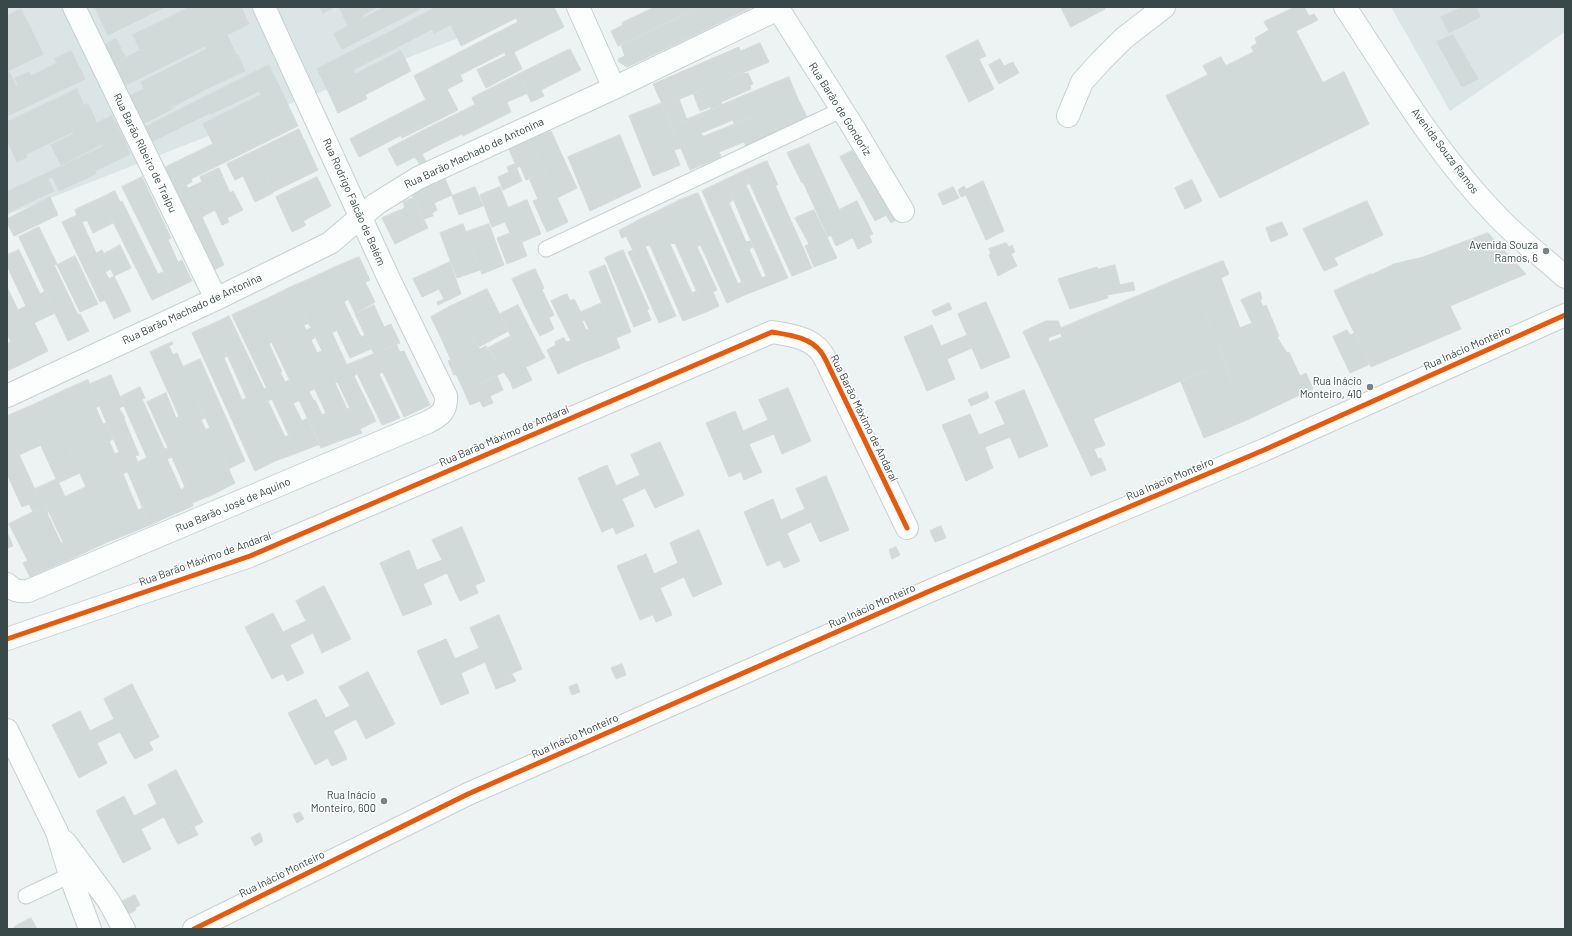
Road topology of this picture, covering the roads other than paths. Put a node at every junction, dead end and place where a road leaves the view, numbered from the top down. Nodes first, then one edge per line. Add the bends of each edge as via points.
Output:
1 (74, 7) edge
2 (264, 7) edge
3 (578, 7) edge
4 (1164, 7) edge
5 (1345, 7) edge
6 (778, 8) edge
7 (614, 88) junction
8 (841, 110) junction
9 (1068, 116) dead end
10 (903, 211) dead end
11 (361, 218) junction
12 (546, 249) dead end
13 (1565, 277) edge
14 (216, 298) junction
15 (1565, 315) edge
16 (7, 396) edge
17 (446, 396) joint
18 (906, 528) dead end
19 (7, 584) edge
20 (7, 638) edge
21 (7, 730) edge
22 (78, 872) junction
23 (26, 896) dead end
24 (90, 929) edge
25 (124, 929) edge
26 (194, 929) edge

1 - 14 street, Rua Barão Ribeiro de Traipu
2 - 11 street, Rua Rodrigo Falcão de Belém
3 - 7 street
4 - 9 street via 1124,38 1082,82
5 - 13 street, Avenida Souza Ramos via 1422,123 1462,177 1495,215
6 - 7 street, Rua Barão Machado de Antonina
6 - 8 street, Rua Barão de Gondoriz
7 - 11 street, Rua Barão Machado de Antonina via 418,178 376,204
8 - 10 street, Rua Barão de Gondoriz
8 - 12 lane
11 - 14 street, Rua Barão Machado de Antonina via 330,243
11 - 17 street, Rua Rodrigo Falcão de Belém
14 - 16 street, Rua Barão Machado de Antonina
15 - 26 street, Rua Inácio Monteiro via 1264,450 932,590 468,794
17 - 19 street, Rua Barão José de Aquino via 444,410 428,422 28,591 12,590
18 - 20 street, Rua Barão Máximo de Andaraí via 820,351 809,341 772,332 250,556
21 - 22 street
22 - 23 lane
22 - 24 street
22 - 25 street via 108,900

